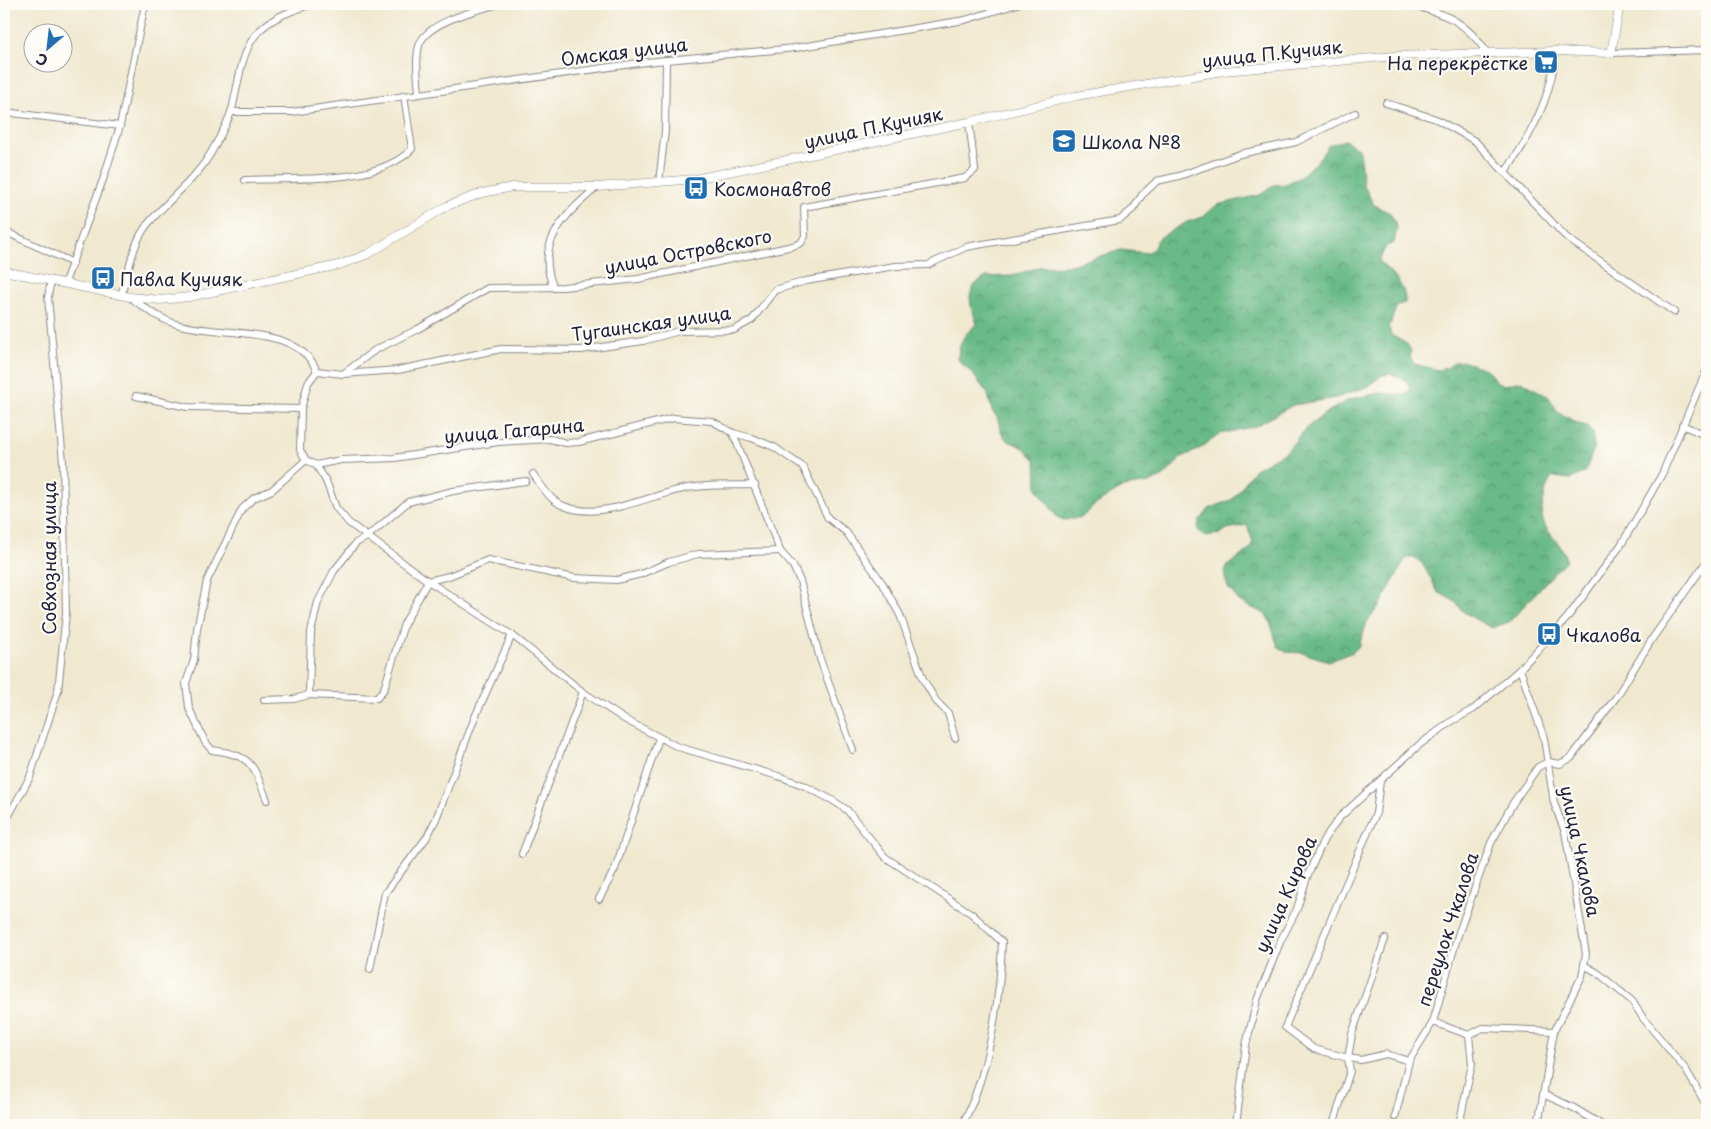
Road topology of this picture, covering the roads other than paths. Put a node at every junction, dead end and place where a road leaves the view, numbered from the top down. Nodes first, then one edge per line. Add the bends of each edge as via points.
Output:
1 (145, 4) edge
2 (312, 4) edge
3 (500, 4) edge
4 (1017, 4) edge
5 (1408, 4) edge
6 (1620, 4) edge
7 (1707, 50) edge
8 (1555, 51) junction
9 (1611, 53) junction
10 (1488, 54) junction
11 (666, 61) junction
12 (419, 93) junction
13 (404, 95) junction
14 (1386, 104) dead end
15 (4, 112) edge
16 (231, 112) junction
17 (1355, 113) dead end
18 (969, 122) junction
19 (120, 126) junction
20 (1506, 171) junction
21 (245, 180) dead end
22 (658, 182) junction
23 (597, 187) junction
24 (4, 231) edge
25 (72, 263) junction
26 (4, 271) edge
27 (51, 280) junction
28 (65, 282) junction
29 (554, 288) junction
30 (121, 295) junction
31 (130, 298) junction
32 (1674, 312) dead end
33 (1707, 369) edge
34 (317, 371) junction
35 (343, 374) junction
36 (136, 396) dead end
37 (301, 409) junction
38 (1682, 425) junction
39 (733, 433) junction
40 (1707, 436) edge
41 (306, 460) junction
42 (316, 465) junction
43 (533, 474) dead end
44 (526, 481) dead end
45 (755, 485) junction
46 (368, 537) junction
47 (780, 551) junction
48 (1707, 561) edge
49 (428, 581) junction
50 (512, 635) junction
51 (1520, 670) junction
52 (583, 692) junction
53 (309, 695) junction
54 (264, 700) dead end
55 (659, 738) junction
56 (955, 738) dead end
57 (853, 750) dead end
58 (1548, 762) junction
59 (1380, 781) junction
60 (267, 800) dead end
61 (4, 824) edge
62 (522, 854) dead end
63 (599, 899) dead end
64 (1385, 939) dead end
65 (1584, 965) junction
66 (370, 969) dead end
67 (1433, 1022) junction
68 (1554, 1031) junction
69 (1469, 1035) junction
70 (1348, 1058) junction
71 (1409, 1061) junction
72 (1543, 1094) junction
73 (1707, 1106) edge
74 (1394, 1117) dead end
75 (962, 1125) edge
76 (1236, 1125) edge
77 (1334, 1125) edge
78 (1458, 1125) edge
79 (1538, 1125) edge
80 (1602, 1125) edge

1 - 19 street
2 - 16 street via 284,14 264,26 253,38
3 - 12 street via 462,14 437,25 419,44
4 - 11 street, Омская улица via 965,20 889,34 795,48
5 - 10 street via 1450,16 1474,33
6 - 9 street
7 - 9 street, улица П.Кучияк
8 - 9 street, улица П.Кучияк
8 - 10 street, улица П.Кучияк
8 - 20 street via 1554,73 1544,105
10 - 18 street, улица П.Кучияк via 1396,56 1223,72 1076,96
11 - 12 street, Омская улица
11 - 22 street via 665,131
12 - 13 street, Омская улица
13 - 16 street, Омская улица via 292,112
13 - 21 street via 412,149 385,166 334,178
14 - 20 street via 1436,119 1476,141
15 - 19 street
16 - 30 street via 198,172 159,211 138,240
17 - 35 street, Тугаинская улица via 1296,142 1240,154 1157,181 1120,220 966,247 928,264 839,273 775,290 752,320 734,330 679,331 643,342 581,350 501,349 398,370
18 - 22 street, улица П.Кучияк via 696,179
18 - 29 street, улица Островского via 975,170 965,178 804,207 805,236 801,243 793,246 638,279
19 - 25 street
20 - 32 street via 1567,238
22 - 23 street, улица П.Кучияк
23 - 29 street via 557,226 550,245 548,274
23 - 31 street, улица П.Кучияк via 513,188 482,193 447,206 368,254 339,265 189,297 160,300
24 - 25 street
25 - 28 street
26 - 27 street, улица П.Кучияк
27 - 28 street, улица П.Кучияк
27 - 61 street, Совхозная улица via 48,297 63,462 66,613 58,691 30,777
28 - 30 street, улица П.Кучияк
29 - 35 street, улица Островского via 488,288 375,350
30 - 31 street, улица П.Кучияк
31 - 34 street via 174,324 269,337 292,344 313,361
33 - 38 street, улица Кирова
34 - 35 street, Тугаинская улица
34 - 37 street via 308,384
36 - 37 street via 187,407
37 - 41 street via 300,450
38 - 40 street
38 - 51 street, улица Кирова via 1662,474 1621,546 1567,618
39 - 42 street, улица Гагарина via 712,421 673,418 579,442 550,439 498,442 394,458 341,460
39 - 45 street
39 - 56 street, улица Гагарина via 774,447 802,467 828,518 846,532 896,607 923,679 936,701 948,713
41 - 42 street
41 - 60 street via 272,490 242,509 230,530 207,580 194,660 186,683 189,708 205,742 212,750 248,760
42 - 46 street via 336,508 349,524
43 - 45 street via 544,491 562,506 583,511 629,504 683,489
44 - 46 street via 454,491 408,502
45 - 47 street
46 - 49 street
46 - 53 street via 350,550 334,571 318,602 311,632
47 - 49 street via 698,554 617,580 574,578 488,560
47 - 57 street via 800,581 820,659
48 - 58 street via 1652,639 1630,677 1571,758 1560,764
49 - 50 street
49 - 53 street via 404,624 384,689 378,698
50 - 52 street
50 - 66 street via 475,717 436,819 385,893
51 - 58 street, улица Чкалова via 1544,738
51 - 59 street, улица Кирова via 1474,708 1419,745
52 - 55 street
52 - 62 street
53 - 54 street
55 - 63 street via 615,869
55 - 75 street via 709,757 778,776 832,800 847,810 885,857 972,914 1002,942 982,1073
58 - 65 street, улица Чкалова via 1554,803 1565,832 1586,954
58 - 67 street, переулок Чкалова via 1538,767 1513,803 1482,864
59 - 70 street via 1376,812 1285,1027 1314,1049
59 - 76 street, улица Кирова via 1340,817 1324,840 1307,877 1297,909 1257,1000 1246,1045
64 - 70 street via 1352,1034
65 - 68 street, улица Чкалова via 1582,976
65 - 73 street via 1632,1001 1642,1018 1686,1070
67 - 69 street
67 - 71 street, переулок Чкалова
68 - 69 street via 1483,1028
68 - 72 street, улица Чкалова
69 - 78 street via 1472,1064
70 - 71 street via 1361,1060 1386,1054
70 - 77 street via 1350,1070
71 - 74 street, переулок Чкалова
72 - 79 street, улица Чкалова
72 - 80 street

